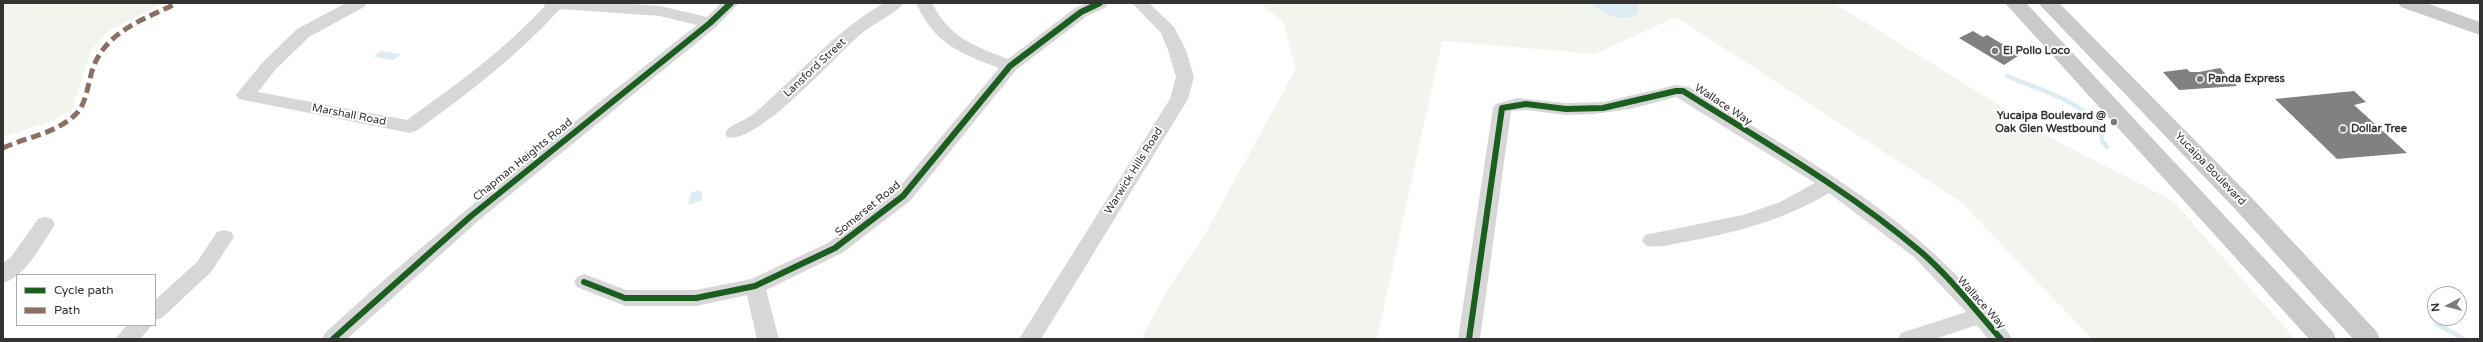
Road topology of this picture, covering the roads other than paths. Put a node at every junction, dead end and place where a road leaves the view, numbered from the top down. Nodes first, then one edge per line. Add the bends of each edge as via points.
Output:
1 (358, 3) edge
2 (551, 3) edge
3 (732, 3) edge
4 (896, 3) edge
5 (924, 3) edge
6 (1100, 3) edge
7 (1140, 3) edge
8 (2015, 3) edge
9 (2048, 3) edge
10 (2408, 3) edge
11 (556, 4) edge
12 (710, 23) junction
13 (2480, 29) edge
14 (1010, 66) junction
15 (734, 133) dead end
16 (1828, 184) junction
17 (45, 224) dead end
18 (224, 237) dead end
19 (1652, 240) dead end
20 (3, 275) edge
21 (584, 282) dead end
22 (755, 286) junction
23 (156, 311) edge
24 (1980, 316) junction
25 (140, 326) edge
26 (126, 339) edge
27 (333, 339) edge
28 (768, 339) edge
29 (1030, 339) edge
30 (1469, 339) edge
31 (1909, 339) edge
32 (2001, 339) edge
33 (2324, 339) edge
34 (2368, 339) edge

1 - 11 street, Marshall Road via 303,33 269,66 245,95 410,127 500,61
2 - 11 street
3 - 12 street, Chapman Heights Road
4 - 15 street, Lansford Street via 873,16 856,30 760,119
5 - 14 street via 934,22 972,52
6 - 14 street, Somerset Road via 1081,12
7 - 29 street, Warwick Hills Road via 1168,31 1177,50 1185,77 1179,99
8 - 33 main road
9 - 34 main road, Yucaipa Boulevard via 2243,203
10 - 13 main road
11 - 12 street via 660,11
12 - 27 street, Chapman Heights Road via 483,205 397,278
14 - 22 street, Somerset Road via 903,196 835,248
16 - 19 street via 1772,215 1720,230
16 - 24 street, Wallace Way via 1886,224 1922,253
16 - 30 street, Wallace Way via 1683,91 1666,90 1641,101 1617,106 1566,109 1511,104 1502,108
17 - 20 street via 18,262
18 - 23 street via 204,267
21 - 22 street, Somerset Road via 625,298 696,298
22 - 28 street
24 - 31 street
24 - 32 street, Wallace Way
25 - 26 street

